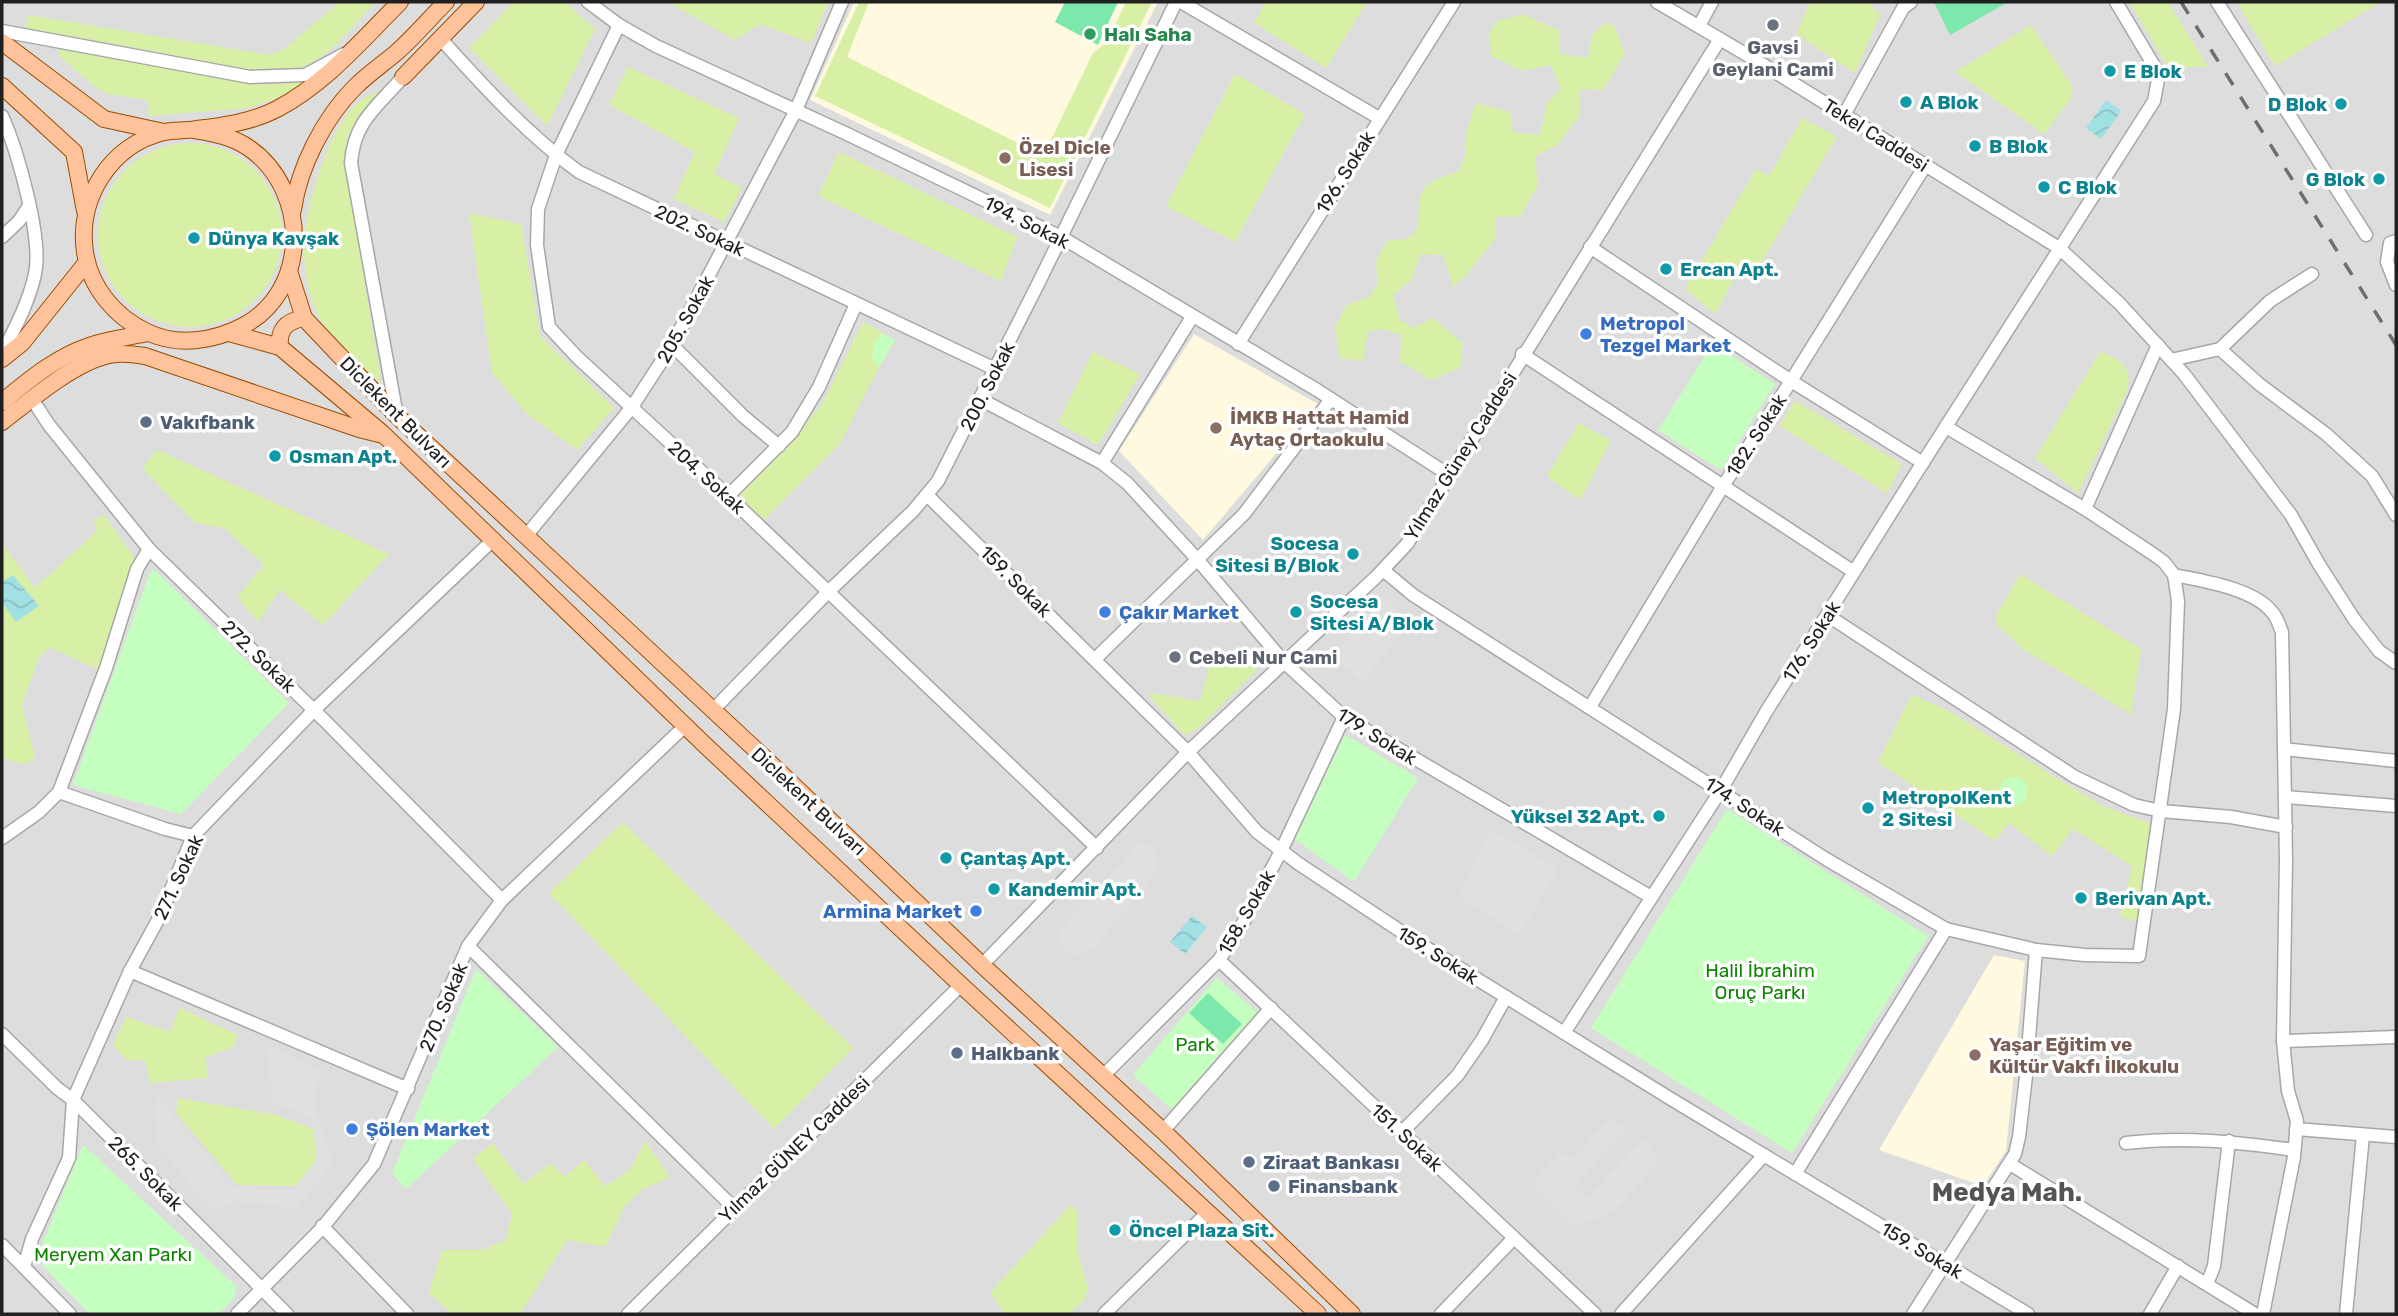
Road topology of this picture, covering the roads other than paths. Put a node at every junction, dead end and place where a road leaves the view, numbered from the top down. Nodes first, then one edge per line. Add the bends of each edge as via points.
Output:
1 (400, 2) edge
2 (446, 2) edge
3 (477, 2) edge
4 (588, 2) edge
5 (842, 2) edge
6 (1176, 2) edge
7 (1181, 2) edge
8 (1454, 2) edge
9 (1657, 2) edge
10 (1712, 2) edge
11 (2116, 2) edge
12 (2217, 2) edge
13 (1903, 4) edge
14 (619, 25) junction
15 (1699, 26) junction
16 (2, 31) edge
17 (441, 39) junction
18 (1720, 39) junction
19 (2, 42) edge
20 (353, 49) junction
21 (399, 51) junction
22 (403, 77) junction
23 (2, 86) edge
24 (796, 110) junction
25 (2, 116) edge
26 (1844, 116) junction
27 (1379, 118) junction
28 (194, 130) junction
29 (164, 132) junction
30 (556, 155) junction
31 (1925, 166) junction
32 (29, 206) junction
33 (85, 211) junction
34 (293, 213) junction
35 (2366, 235) dead end
36 (2, 236) edge
37 (1061, 237) junction
38 (2393, 242) edge
39 (727, 243) junction
40 (1590, 247) junction
41 (2059, 248) junction
42 (86, 263) junction
43 (289, 271) junction
44 (2312, 274) dead end
45 (2396, 285) edge
46 (856, 304) junction
47 (1192, 317) junction
48 (304, 318) junction
49 (148, 333) junction
50 (229, 333) junction
51 (1238, 344) junction
52 (672, 345) junction
53 (2158, 345) junction
54 (280, 347) junction
55 (2220, 349) junction
56 (1522, 354) junction
57 (2, 356) edge
58 (2171, 360) junction
59 (995, 369) junction
60 (1791, 381) junction
61 (32, 399) junction
62 (980, 399) junction
63 (1331, 399) junction
64 (2, 402) edge
65 (632, 407) junction
66 (397, 416) junction
67 (2, 422) edge
68 (1946, 427) junction
69 (385, 435) junction
70 (779, 446) junction
71 (1102, 463) junction
72 (1923, 463) junction
73 (1449, 475) junction
74 (1723, 486) junction
75 (927, 495) junction
76 (728, 496) junction
77 (2085, 509) junction
78 (2396, 515) edge
79 (526, 536) junction
80 (494, 539) junction
81 (149, 549) junction
82 (1197, 559) junction
83 (1383, 570) junction
84 (1854, 572) junction
85 (2174, 575) junction
86 (828, 592) junction
87 (1827, 615) junction
88 (1095, 659) junction
89 (1284, 662) junction
90 (2396, 663) edge
91 (1590, 707) junction
92 (314, 710) junction
93 (713, 710) junction
94 (1344, 717) junction
95 (685, 726) junction
96 (2284, 749) junction
97 (1188, 752) junction
98 (2396, 761) edge
99 (1721, 790) junction
100 (59, 792) junction
101 (2285, 797) junction
102 (2396, 806) edge
103 (2161, 811) junction
104 (2286, 827) junction
105 (193, 836) junction
106 (2, 838) edge
107 (1097, 848) junction
108 (1281, 851) junction
109 (1651, 897) junction
110 (502, 900) junction
111 (1946, 929) junction
112 (468, 946) junction
113 (2036, 950) junction
114 (1219, 960) junction
115 (982, 965) junction
116 (130, 971) junction
117 (961, 985) junction
118 (1506, 997) junction
119 (1271, 1008) junction
120 (1564, 1033) junction
121 (2, 1034) edge
122 (2396, 1037) edge
123 (2283, 1041) junction
124 (1103, 1076) junction
125 (408, 1089) junction
126 (73, 1100) junction
127 (2296, 1129) junction
128 (1163, 1131) junction
129 (1402, 1132) junction
130 (2363, 1135) junction
131 (2396, 1138) edge
132 (2229, 1142) junction
133 (2126, 1143) dead end
134 (2294, 1150) junction
135 (1764, 1155) junction
136 (2010, 1164) junction
137 (1795, 1174) junction
138 (734, 1208) junction
139 (1208, 1212) junction
140 (322, 1226) junction
141 (1514, 1238) junction
142 (2, 1245) edge
143 (1947, 1264) junction
144 (2178, 1266) junction
145 (24, 1267) junction
146 (2207, 1284) junction
147 (262, 1290) junction
148 (70, 1314) edge
149 (237, 1314) edge
150 (287, 1314) edge
151 (407, 1314) edge
152 (628, 1314) edge
153 (1104, 1314) edge
154 (1318, 1314) edge
155 (1352, 1314) edge
156 (1441, 1314) edge
157 (1595, 1314) edge
158 (1621, 1314) edge
159 (1913, 1314) edge
160 (2028, 1314) edge
161 (2150, 1314) edge
162 (2255, 1314) edge
163 (2263, 1314) edge
164 (2346, 1314) edge

1 - 20 main road
2 - 21 main road
3 - 17 main road
4 - 14 street, 194. Sokak
5 - 24 street, 205. Sokak
6 - 37 street, 200. Sokak
7 - 27 street
8 - 27 street, 196. Sokak
9 - 15 street, Tekel Caddesi
10 - 15 street
11 - 41 street via 2159,74 2158,87 2154,101
12 - 35 street
13 - 26 street
14 - 24 street, 194. Sokak
14 - 30 street, 204. Sokak
15 - 18 street, Tekel Caddesi
16 - 20 street via 250,77 305,75
17 - 22 main road
17 - 30 street, 202. Sokak
18 - 26 street, Tekel Caddesi
18 - 40 street, Yılmaz Güney Caddesi
19 - 29 main road via 104,119
20 - 28 main road via 321,81 276,109 235,124
21 - 22 main road
21 - 34 main road via 356,86 330,117 296,190
22 - 66 street via 360,124 351,163
23 - 33 main road via 74,152
24 - 37 street, 194. Sokak
24 - 39 street, 205. Sokak
25 - 32 street
26 - 31 street, Tekel Caddesi
27 - 51 street, 196. Sokak
28 - 29 main road
28 - 34 main road via 225,136 248,148 284,188
29 - 33 main road via 136,144 110,165 94,186
30 - 39 street, 202. Sokak via 579,172
30 - 65 street, 204. Sokak via 537,223 549,327
31 - 41 street, Tekel Caddesi
31 - 60 street, 182. Sokak
32 - 36 street
32 - 57 street via 38,258 22,313
33 - 42 main road
34 - 43 main road via 295,242
37 - 47 street, 194. Sokak
37 - 59 street, 200. Sokak
38 - 45 street via 2387,262
39 - 46 street, 202. Sokak
39 - 52 street, 205. Sokak
40 - 56 street, Yılmaz Güney Caddesi
40 - 60 street
41 - 53 street, Tekel Caddesi
41 - 68 street, 176. Sokak
42 - 49 main road via 100,292 121,316
42 - 57 main road via 23,343
43 - 48 main road, Diclekent Bulvarı
43 - 50 main road via 265,309
44 - 55 street via 2270,301
46 - 59 street, 202. Sokak
46 - 70 street via 819,387
47 - 51 street, 194. Sokak
47 - 71 street
48 - 54 main road via 284,327
48 - 66 main road, Diclekent Bulvarı
49 - 50 main road via 174,340 202,340
49 - 64 main road via 75,351
50 - 54 main road, Diclekent Bulvarı
51 - 63 street, 194. Sokak
52 - 65 street, 205. Sokak
52 - 70 street
53 - 58 street, Tekel Caddesi
53 - 77 street
54 - 69 main road, Diclekent Bulvarı
55 - 58 street
55 - 78 street via 2372,476
56 - 73 street, Yılmaz Güney Caddesi
56 - 74 street
58 - 90 street, Tekel Caddesi via 2291,515 2354,619 2379,651
59 - 62 street, 200. Sokak
60 - 72 street
60 - 74 street, 182. Sokak
61 - 67 main road
61 - 69 main road via 101,357 145,356
61 - 81 street, 272. Sokak
62 - 71 street, 179. Sokak
62 - 75 street, 200. Sokak
63 - 73 street, 194. Sokak
63 - 82 street via 1244,513
65 - 76 street, 204. Sokak
65 - 79 street, 205. Sokak
66 - 79 main road, Diclekent Bulvarı
68 - 72 street, 176. Sokak
68 - 77 street
69 - 80 main road, Diclekent Bulvarı
70 - 76 street
71 - 82 street, 179. Sokak via 1128,483
72 - 84 street, 176. Sokak
73 - 83 street, Yılmaz Güney Caddesi via 1407,544
74 - 84 street
74 - 91 street, 182. Sokak
75 - 86 street, 200. Sokak
75 - 88 street, 159. Sokak
76 - 86 street, 204. Sokak
77 - 85 street via 2164,562
79 - 93 main road, Diclekent Bulvarı
80 - 92 street, 271. Sokak
80 - 95 main road, Diclekent Bulvarı
81 - 92 street, 272. Sokak
81 - 100 street via 137,569
82 - 88 street
82 - 89 street, 179. Sokak
83 - 89 street, Yılmaz Güney Caddesi
83 - 91 street, 174. Sokak via 1413,595
84 - 87 street, 176. Sokak
85 - 96 street via 2240,591 2273,613 2282,632
85 - 103 street via 2178,601 2174,709
86 - 93 street, 200. Sokak
86 - 107 street, 204. Sokak
87 - 99 street, 176. Sokak
87 - 103 street via 2075,777 2117,799
88 - 97 street, 159. Sokak
89 - 94 street, 179. Sokak
89 - 97 street, Yılmaz Güney Caddesi
91 - 99 street, 174. Sokak
92 - 105 street, 271. Sokak
92 - 110 street, 272. Sokak
93 - 115 main road, Diclekent Bulvarı
94 - 108 street, 158. Sokak
94 - 109 street, 179. Sokak
95 - 110 street, 270. Sokak
95 - 117 main road, Diclekent Bulvarı
96 - 98 street
96 - 101 street
97 - 107 street, Yılmaz Güney Caddesi
97 - 108 street, 159. Sokak via 1257,832
99 - 109 street, 176. Sokak
99 - 111 street, 174. Sokak via 1826,859
100 - 105 street
100 - 106 street
101 - 102 street
101 - 104 street
103 - 104 street
103 - 113 street, 174. Sokak via 2139,956
104 - 123 street
105 - 116 street, 271. Sokak via 160,916
107 - 115 street, Yılmaz Güney Caddesi
108 - 114 street, 158. Sokak
108 - 118 street, 159. Sokak
109 - 120 street, 176. Sokak
110 - 112 street, 270. Sokak
111 - 113 street, 174. Sokak
111 - 137 street
112 - 125 street, 270. Sokak
112 - 138 street
113 - 136 street via 2019,1137
114 - 119 street, 151. Sokak
114 - 124 street, 158. Sokak
115 - 124 main road, Diclekent Bulvarı
116 - 125 street
116 - 126 street, 271. Sokak
117 - 138 street, Yılmaz GÜNEY Caddesi
117 - 139 main road, Diclekent Bulvarı
118 - 120 street, 159. Sokak
118 - 129 street via 1457,1076
119 - 128 street
119 - 129 street, 151. Sokak
120 - 135 street, 159. Sokak
121 - 126 street, 265. Sokak
122 - 123 street
123 - 127 street
124 - 128 main road, Diclekent Bulvarı
125 - 140 street, 270. Sokak via 374,1164
126 - 145 street, 271. Sokak via 69,1158
126 - 147 street, 265. Sokak
127 - 130 street
127 - 134 street
128 - 155 main road, Diclekent Bulvarı
129 - 141 street, 151. Sokak
130 - 131 street
130 - 164 street
132 - 133 street via 2166,1138
132 - 134 street
132 - 146 street via 2214,1266
134 - 163 street
135 - 137 street, 159. Sokak
135 - 158 street
136 - 143 street
136 - 144 street
137 - 143 street, 159. Sokak
138 - 152 street, Yılmaz GÜNEY Caddesi
139 - 153 street
139 - 154 main road, Diclekent Bulvarı
140 - 147 street, 270. Sokak
140 - 151 street
141 - 156 street
141 - 157 street, 151. Sokak
142 - 145 street
143 - 159 street
143 - 160 street, 159. Sokak
144 - 146 street
144 - 161 street
145 - 148 street
146 - 162 street
147 - 149 street, 270. Sokak
147 - 150 street, 265. Sokak

